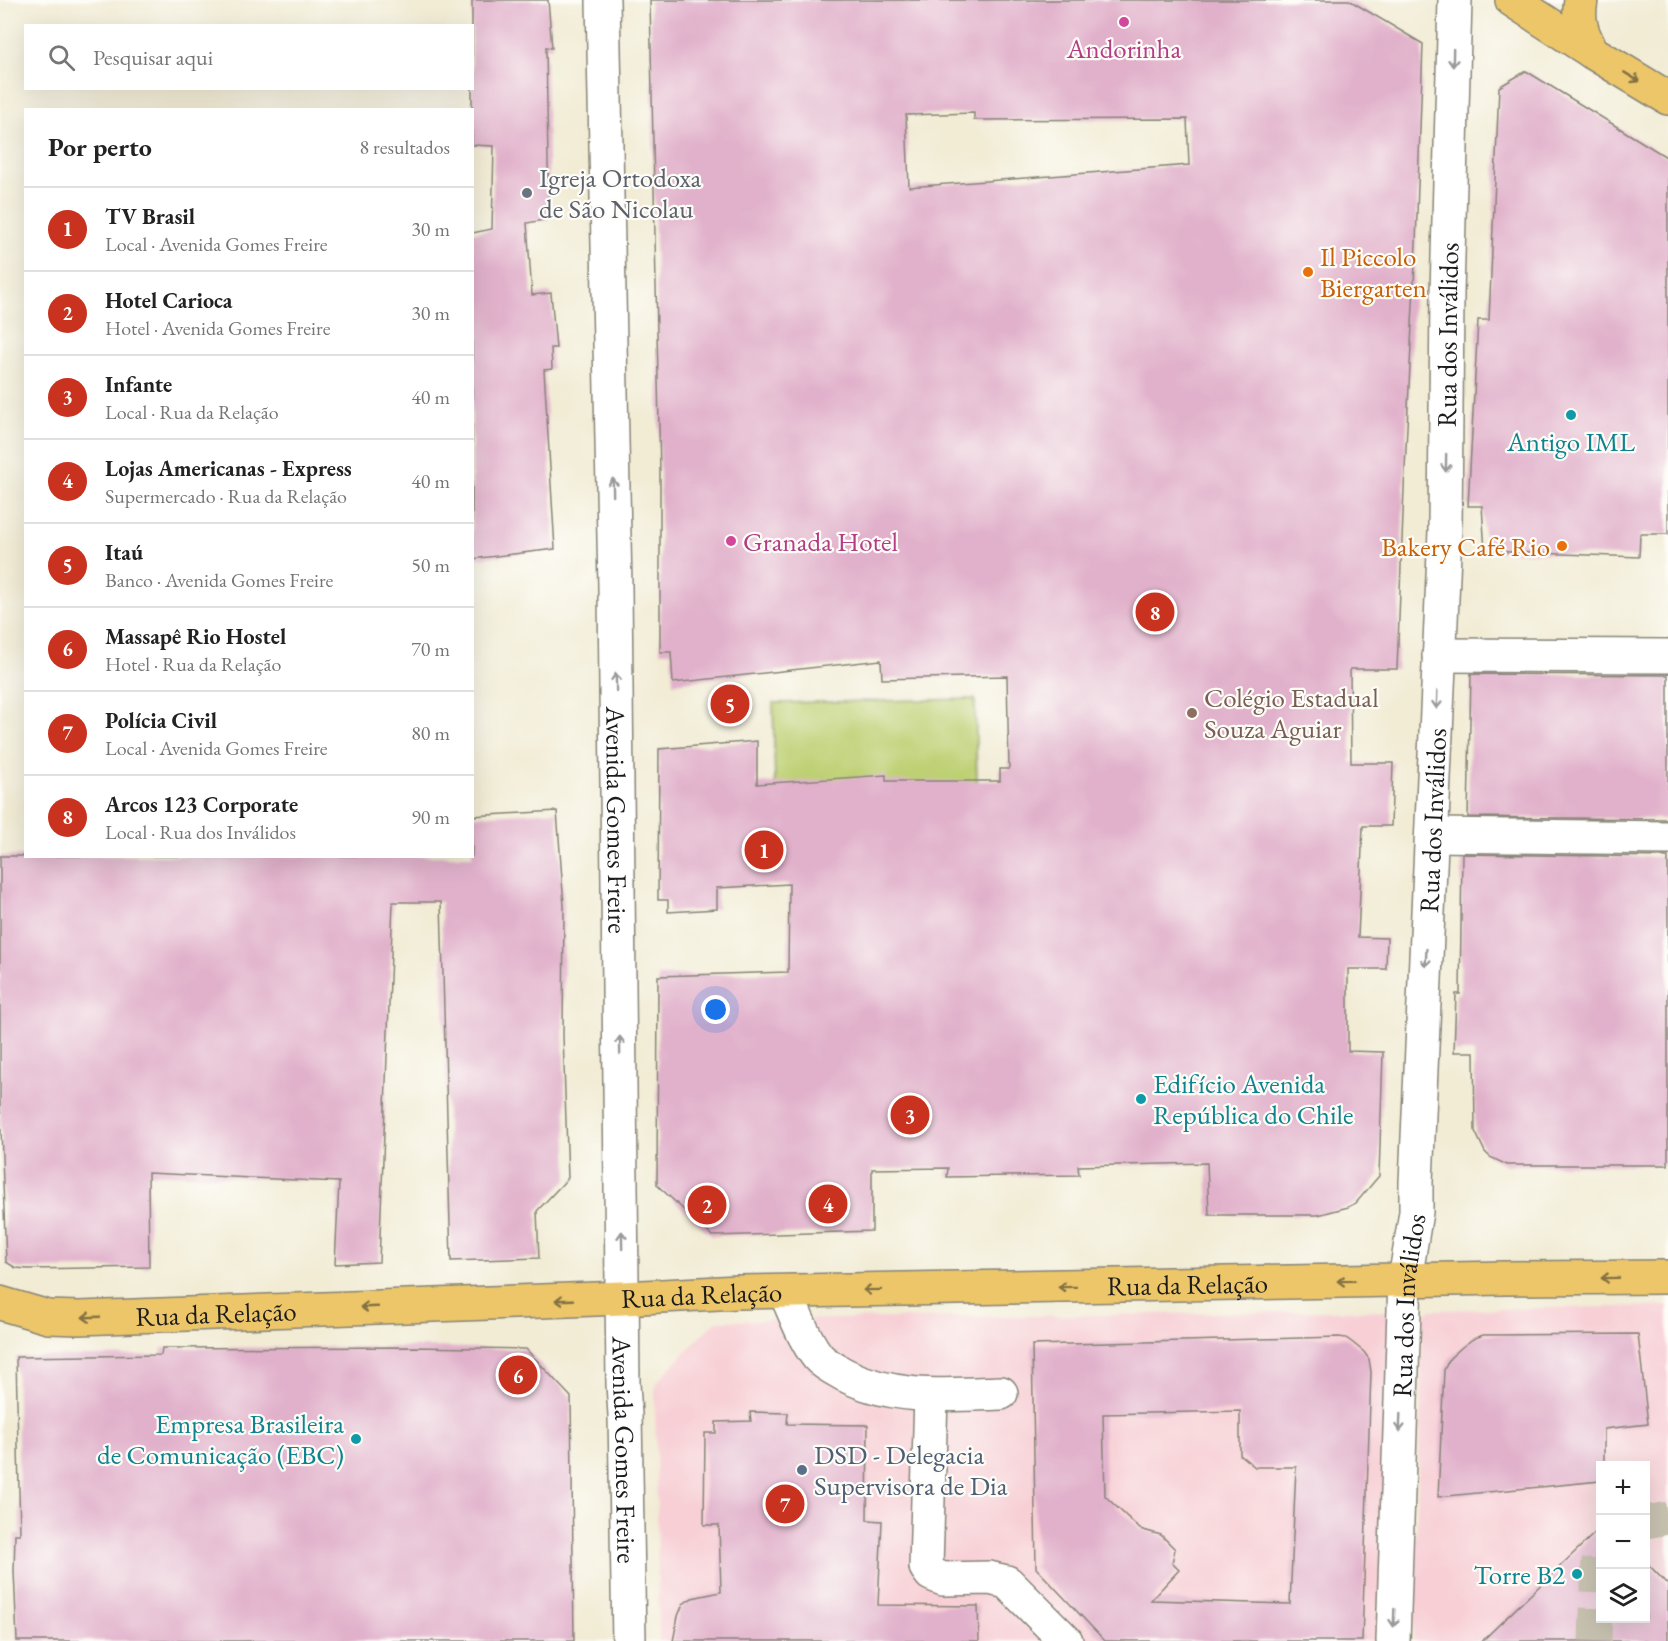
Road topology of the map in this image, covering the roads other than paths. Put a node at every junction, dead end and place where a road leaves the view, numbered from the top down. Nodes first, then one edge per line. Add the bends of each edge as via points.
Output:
1 (603, 0) edge
2 (1455, 0) edge
3 (1512, 0) edge
4 (1581, 0) edge
5 (1592, 52) junction
6 (1668, 98) edge
7 (1439, 655) junction
8 (1668, 656) edge
9 (1432, 835) junction
10 (1668, 838) edge
11 (1668, 1277) edge
12 (1405, 1280) junction
13 (785, 1292) junction
14 (623, 1298) junction
15 (0, 1303) edge
16 (1001, 1394) dead end
17 (931, 1396) junction
18 (629, 1641) edge
19 (1066, 1641) edge
20 (1393, 1641) edge

14 -> 1 street, Avenida Gomes Freire
2 -> 7 street, Rua dos Inválidos
3 - 5 main road
4 - 5 main road via 1581,31
5 -> 6 main road
7 - 8 street
7 -> 9 street, Rua dos Inválidos
9 - 10 street
9 -> 12 street, Rua dos Inválidos via 1416,1212
11 -> 12 main road, Rua da Relação
12 -> 13 main road, Rua da Relação
12 -> 20 street, Rua dos Inválidos
13 - 14 main road, Rua da Relação
13 - 17 street via 820,1359 859,1382 887,1391
14 -> 15 main road, Rua da Relação via 79,1318 48,1317
14 - 18 street, Avenida Gomes Freire
16 - 17 street
17 - 19 street via 926,1567 943,1579 989,1578 1007,1582

